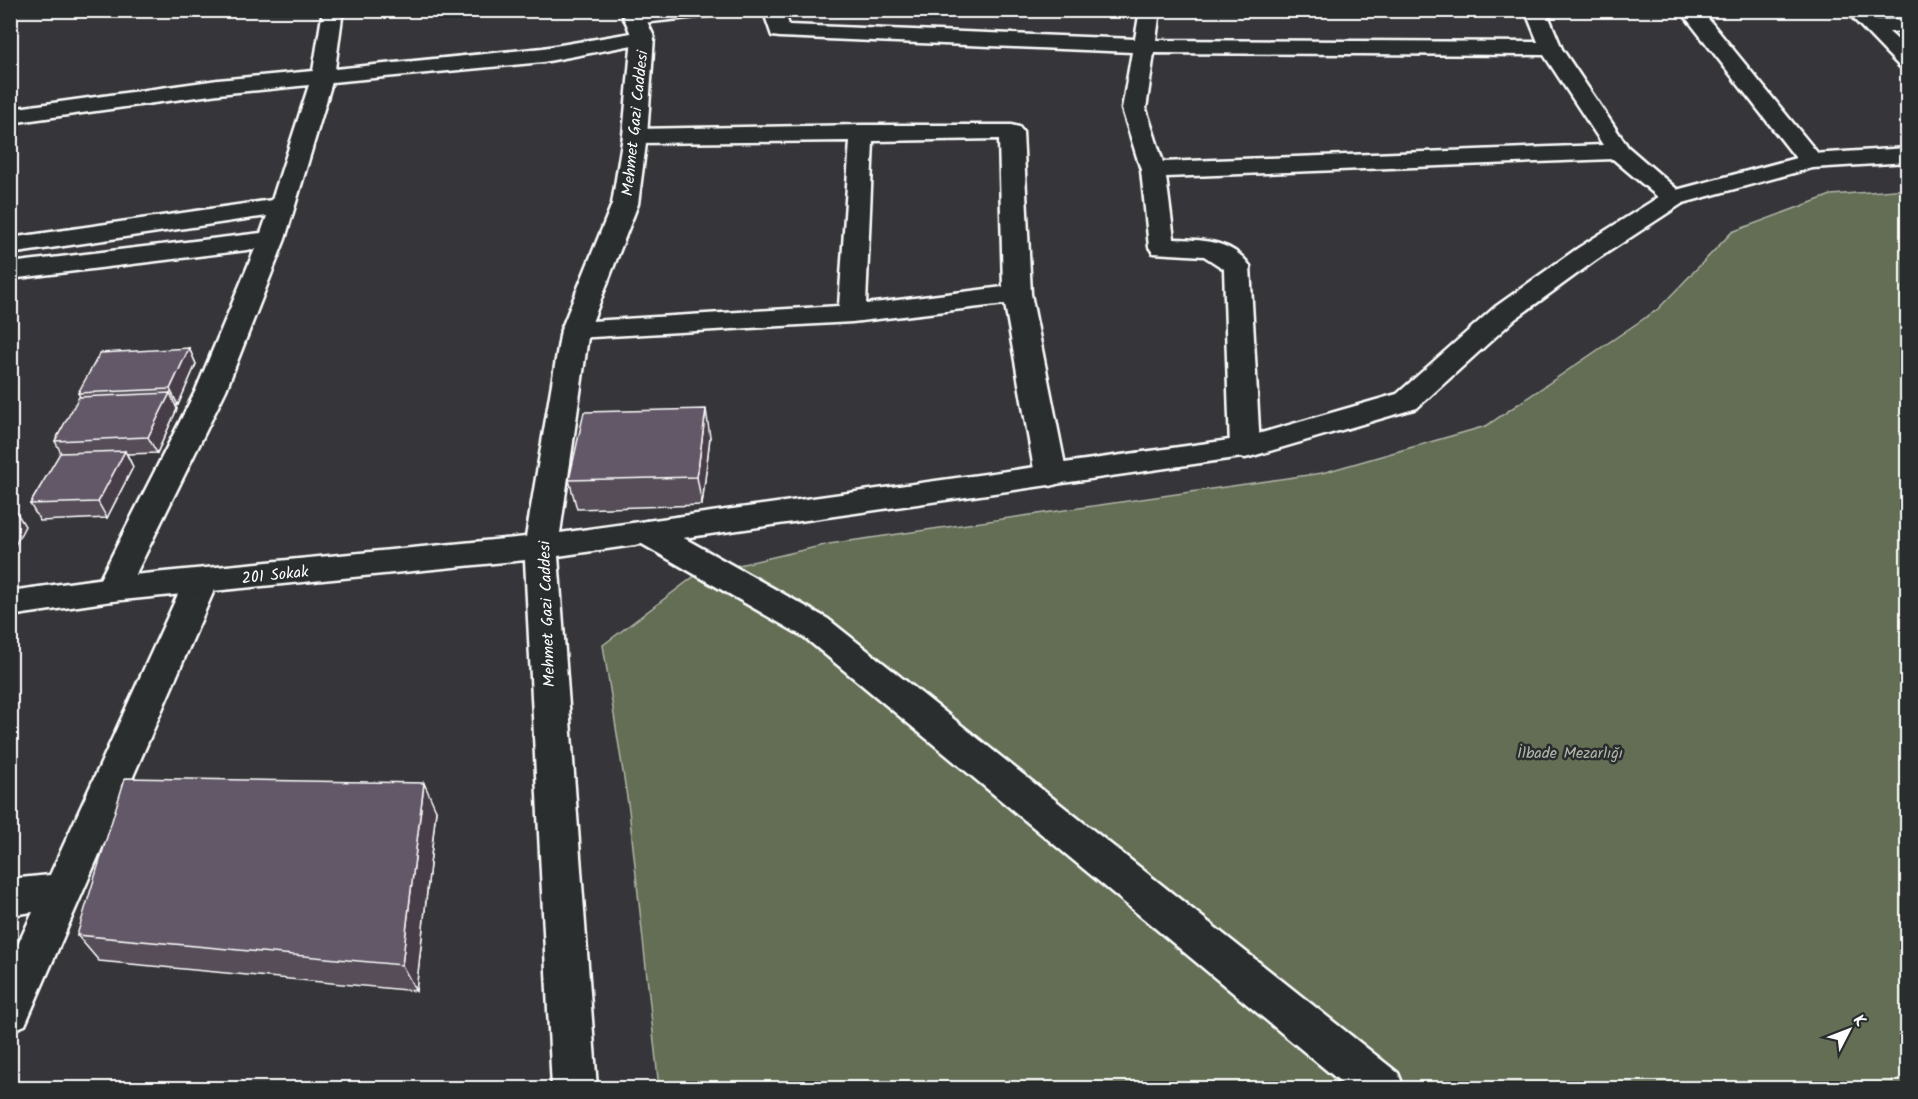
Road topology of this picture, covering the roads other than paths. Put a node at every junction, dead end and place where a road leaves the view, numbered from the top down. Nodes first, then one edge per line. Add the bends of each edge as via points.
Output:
1 (333, 10) edge
2 (708, 10) edge
3 (772, 10) edge
4 (1150, 10) edge
5 (1535, 10) edge
6 (1690, 10) edge
7 (1855, 10) edge
8 (635, 22) edge
9 (1908, 25) edge
10 (1871, 26) junction
11 (1145, 46) junction
12 (1551, 49) junction
13 (1908, 62) edge
14 (323, 76) junction
15 (10, 116) edge
16 (862, 132) junction
17 (635, 136) junction
18 (1619, 152) junction
19 (1908, 155) edge
20 (1811, 161) junction
21 (1153, 170) junction
22 (1674, 198) junction
23 (282, 206) junction
24 (272, 239) junction
25 (10, 246) edge
26 (10, 270) edge
27 (1017, 294) junction
28 (852, 314) junction
29 (575, 330) junction
30 (1245, 448) junction
31 (1051, 475) junction
32 (647, 532) junction
33 (541, 547) junction
34 (201, 581) junction
35 (112, 589) junction
36 (10, 604) edge
37 (63, 891) junction
38 (10, 897) edge
39 (10, 1011) edge
40 (574, 1089) edge
41 (1382, 1089) edge

1 - 14 street
2 - 8 street
3 - 11 street via 780,31
4 - 11 street
5 - 12 street
6 - 20 street
7 - 10 street
8 - 14 street via 543,56
8 - 17 street, Mehmet Gazi Caddesi
9 - 10 street
10 - 13 street
11 - 12 street
11 - 21 street via 1134,110
12 - 18 street
14 - 15 street
14 - 23 street
16 - 17 street
16 - 27 street via 1011,132
16 - 28 street
17 - 29 street, Mehmet Gazi Caddesi via 625,204
18 - 21 street
18 - 22 street
19 - 20 street, 201 Sokak
20 - 22 street, 201 Sokak
21 - 30 street via 1162,247 1210,248 1237,266
22 - 30 street, 201 Sokak via 1505,313 1407,400
23 - 24 street
23 - 25 street
24 - 26 street
24 - 35 street via 211,390
27 - 28 street
27 - 31 street
28 - 29 street
29 - 33 street, Mehmet Gazi Caddesi
30 - 31 street, 201 Sokak
31 - 32 street, 201 Sokak
32 - 33 street, 201 Sokak
32 - 41 street via 816,628
33 - 34 street, 201 Sokak
33 - 40 street, Mehmet Gazi Caddesi
34 - 35 street, 201 Sokak
34 - 37 street
35 - 36 street, 201 Sokak
37 - 38 street
37 - 39 street

